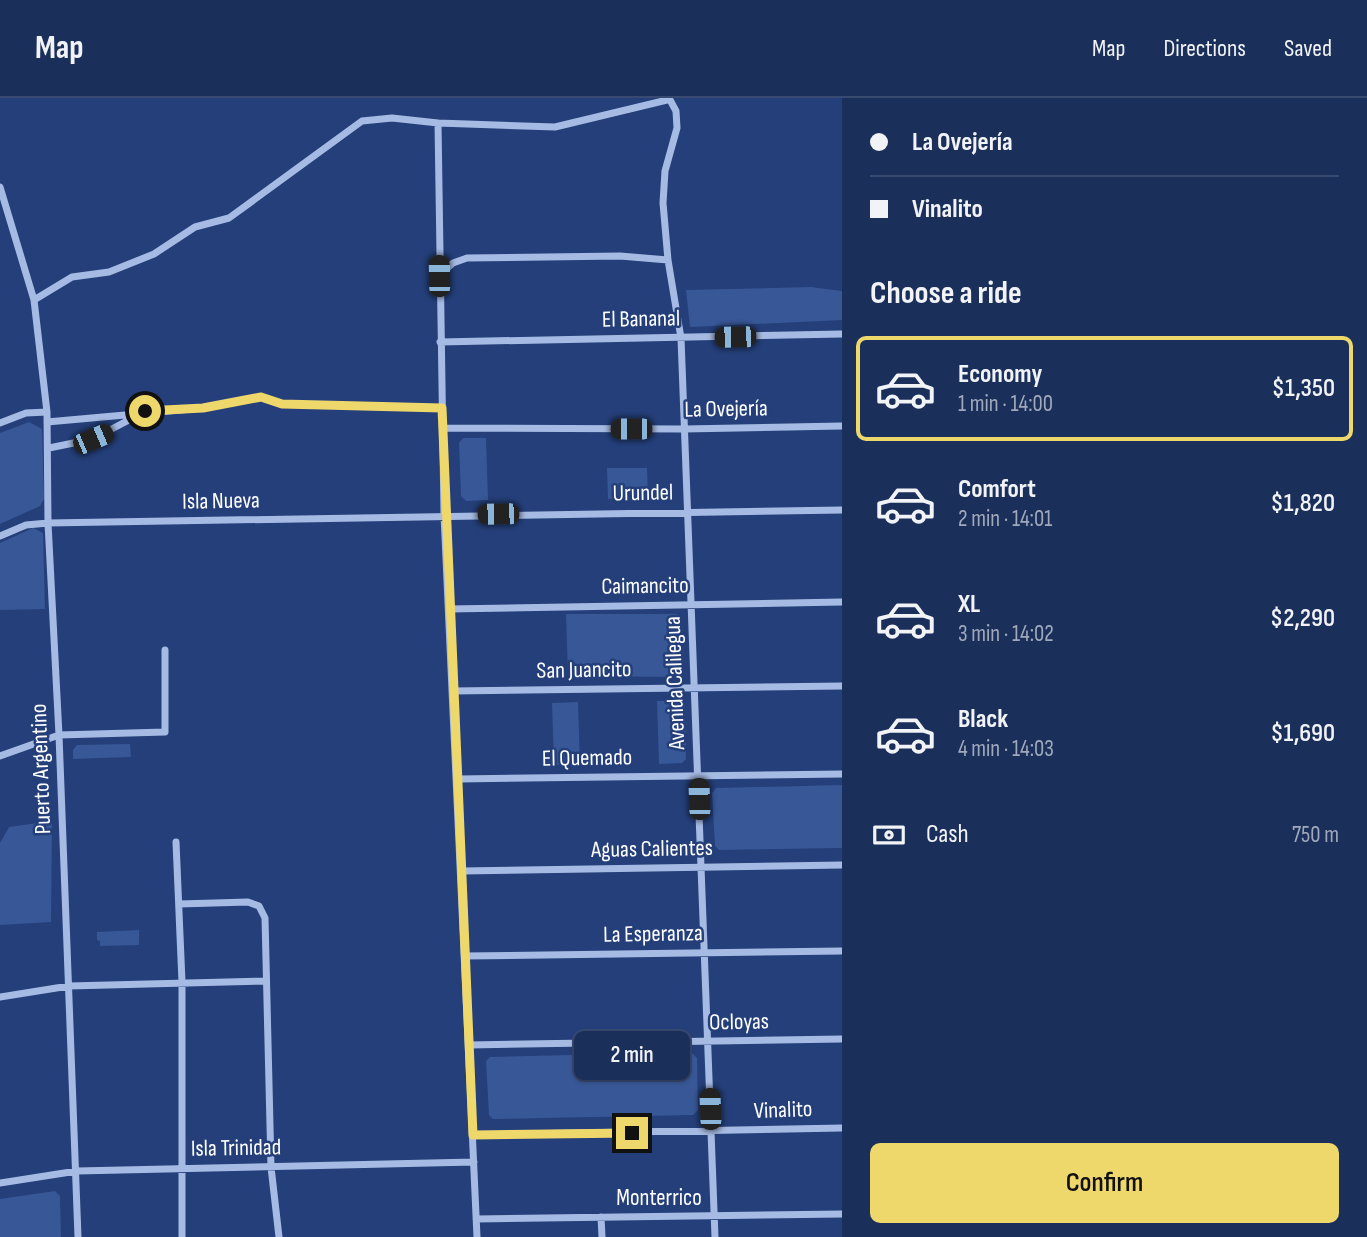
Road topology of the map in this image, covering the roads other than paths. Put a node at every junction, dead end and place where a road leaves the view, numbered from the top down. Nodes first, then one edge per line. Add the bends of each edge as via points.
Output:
1 (668, 99) edge
2 (438, 123) junction
3 (0, 187) edge
4 (668, 260) junction
5 (439, 276) junction
6 (34, 300) junction
7 (842, 334) edge
8 (681, 338) junction
9 (440, 342) junction
10 (442, 408) junction
11 (145, 411) junction
12 (47, 412) junction
13 (47, 422) junction
14 (0, 423) edge
15 (842, 426) edge
16 (443, 428) junction
17 (684, 429) junction
18 (49, 448) junction
19 (842, 510) edge
20 (686, 512) junction
21 (444, 515) junction
22 (48, 523) junction
23 (0, 536) edge
24 (842, 602) edge
25 (691, 604) junction
26 (449, 609) junction
27 (165, 650) dead end
28 (842, 686) edge
29 (694, 688) junction
30 (453, 691) junction
31 (60, 735) junction
32 (0, 756) edge
33 (842, 774) edge
34 (698, 776) junction
35 (458, 779) junction
36 (176, 842) dead end
37 (842, 864) edge
38 (701, 867) junction
39 (462, 871) junction
40 (179, 904) junction
41 (842, 951) edge
42 (705, 952) junction
43 (465, 956) junction
44 (266, 981) junction
45 (182, 982) junction
46 (69, 986) junction
47 (0, 997) edge
48 (842, 1039) edge
49 (707, 1042) junction
50 (469, 1045) junction
51 (842, 1128) edge
52 (711, 1132) junction
53 (473, 1135) junction
54 (474, 1162) junction
55 (271, 1167) junction
56 (182, 1168) junction
57 (76, 1171) junction
58 (0, 1183) edge
59 (842, 1214) edge
60 (714, 1216) junction
61 (601, 1217) junction
62 (476, 1219) junction
63 (78, 1237) edge
64 (183, 1237) edge
65 (279, 1237) edge
66 (477, 1237) edge
67 (602, 1237) edge
68 (715, 1237) edge

1 - 2 street via 555,127
1 - 4 street, Avenida Calilegua via 676,111 677,128 665,171
2 - 5 street
2 - 6 street via 392,118 362,121 229,218 195,227 154,254 109,272 72,277
3 - 6 street, Puerto Argentino
4 - 5 street via 620,256 467,258
4 - 8 street, Avenida Calilegua
5 - 9 street
6 - 12 street, Puerto Argentino
7 - 8 street, El Bananal
8 - 9 street, El Bananal
8 - 17 street, Avenida Calilegua
9 - 10 street
10 - 11 street via 282,404 261,397 203,408
10 - 16 street
11 - 13 street
11 - 18 street via 93,439
12 - 13 street, Puerto Argentino
12 - 14 street
13 - 18 street, Puerto Argentino
15 - 17 street, La Ovejería
16 - 17 street, La Ovejería
16 - 21 street
17 - 20 street, Avenida Calilegua
18 - 22 street, Puerto Argentino
19 - 20 street, Urundel
20 - 21 street, Urundel
20 - 25 street, Avenida Calilegua
21 - 22 street, Isla Nueva
21 - 26 street
22 - 23 street, Isla Nueva via 26,525
22 - 31 street, Puerto Argentino
24 - 25 street, Caimancito
25 - 26 street, Caimancito
25 - 29 street, Avenida Calilegua
26 - 30 street
27 - 31 street via 165,732
28 - 29 street, San Juancito
29 - 30 street, San Juancito
29 - 34 street, Avenida Calilegua
30 - 35 street
31 - 32 street
31 - 46 street, Puerto Argentino
33 - 34 street, El Quemado
34 - 35 street, El Quemado
34 - 38 street, Avenida Calilegua
35 - 39 street
36 - 40 street
37 - 38 street, Aguas Calientes
38 - 39 street, Aguas Calientes
38 - 42 street, Avenida Calilegua
39 - 43 street
40 - 44 street via 248,902 259,906 265,918
40 - 45 street
41 - 42 street, La Esperanza
42 - 43 street, La Esperanza
42 - 49 street, Avenida Calilegua
43 - 50 street
44 - 45 street
44 - 55 street
45 - 46 street
45 - 56 street
46 - 47 street
46 - 57 street, Puerto Argentino
48 - 49 street, Ocloyas
49 - 50 street, Ocloyas
49 - 52 street, Avenida Calilegua
50 - 53 street
51 - 52 street, Vinalito
52 - 53 street, Vinalito
52 - 60 street, Avenida Calilegua
53 - 54 street
54 - 55 street, Isla Trinidad
54 - 62 street
55 - 56 street, Isla Trinidad
55 - 65 street
56 - 57 street, Isla Trinidad
56 - 64 street
57 - 58 street, Isla Trinidad
57 - 63 street, Puerto Argentino
59 - 60 street, Monterrico
60 - 61 street, Monterrico
60 - 68 street, Avenida Calilegua
61 - 62 street, Monterrico
61 - 67 street
62 - 66 street

